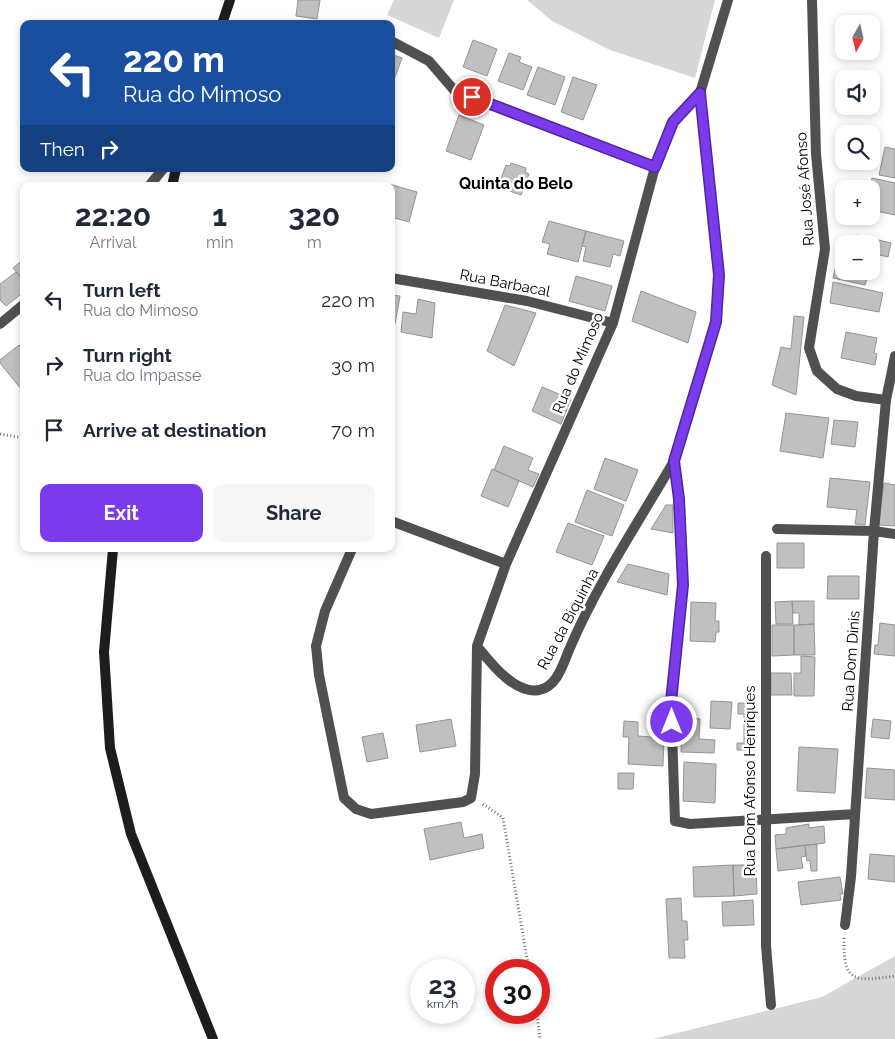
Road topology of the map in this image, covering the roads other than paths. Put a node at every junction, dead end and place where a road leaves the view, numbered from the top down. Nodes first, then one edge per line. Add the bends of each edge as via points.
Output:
1 (230, 0) edge
2 (728, 0) edge
3 (812, 0) edge
4 (223, 20) edge
5 (395, 43) edge
6 (700, 93) junction
7 (655, 167) junction
8 (161, 172) edge
9 (152, 182) edge
10 (395, 279) edge
11 (20, 307) edge
12 (0, 324) edge
13 (612, 324) junction
14 (895, 356) edge
15 (886, 400) junction
16 (674, 461) junction
17 (395, 522) edge
18 (777, 529) dead end
19 (874, 531) junction
20 (895, 534) edge
21 (113, 552) edge
22 (351, 552) edge
23 (766, 556) dead end
24 (506, 564) junction
25 (477, 646) junction
26 (856, 814) junction
27 (765, 819) junction
28 (845, 925) road end
29 (771, 1005) dead end
30 (213, 1039) edge

1 - 4 street
2 - 6 street
3 - 15 street, Rua José Afonso via 816,154 825,249 809,348 817,371 837,389 856,396
5 - 7 street via 429,61 454,90
6 - 7 street, Rua do Mimoso via 673,122
6 - 16 street via 719,275 716,322
7 - 13 street, Rua do Mimoso
8 - 9 street
10 - 13 street, Rua Barbacal via 527,301
11 - 12 street
13 - 24 street, Rua do Mimoso
14 - 15 street
15 - 19 street, Rua Dom Dinis
16 - 25 street, Rua da Biquinha via 583,618 558,677 540,690 523,689 498,671
16 - 27 street via 683,585 671,702 675,821 690,824
17 - 24 street
18 - 19 street
19 - 20 street
19 - 26 street, Rua Dom Dinis
21 - 30 street via 104,652 110,748 132,834
22 - 25 street, Rua do Mimoso via 324,611 316,646 344,798 356,810 371,814 463,802 471,798 475,774
23 - 27 street, Rua Dom Afonso Henriques
24 - 25 street, Rua do Mimoso
26 - 27 street
26 - 28 street, Rua Dom Dinis
27 - 29 street, Rua Dom Afonso Henriques via 766,946

